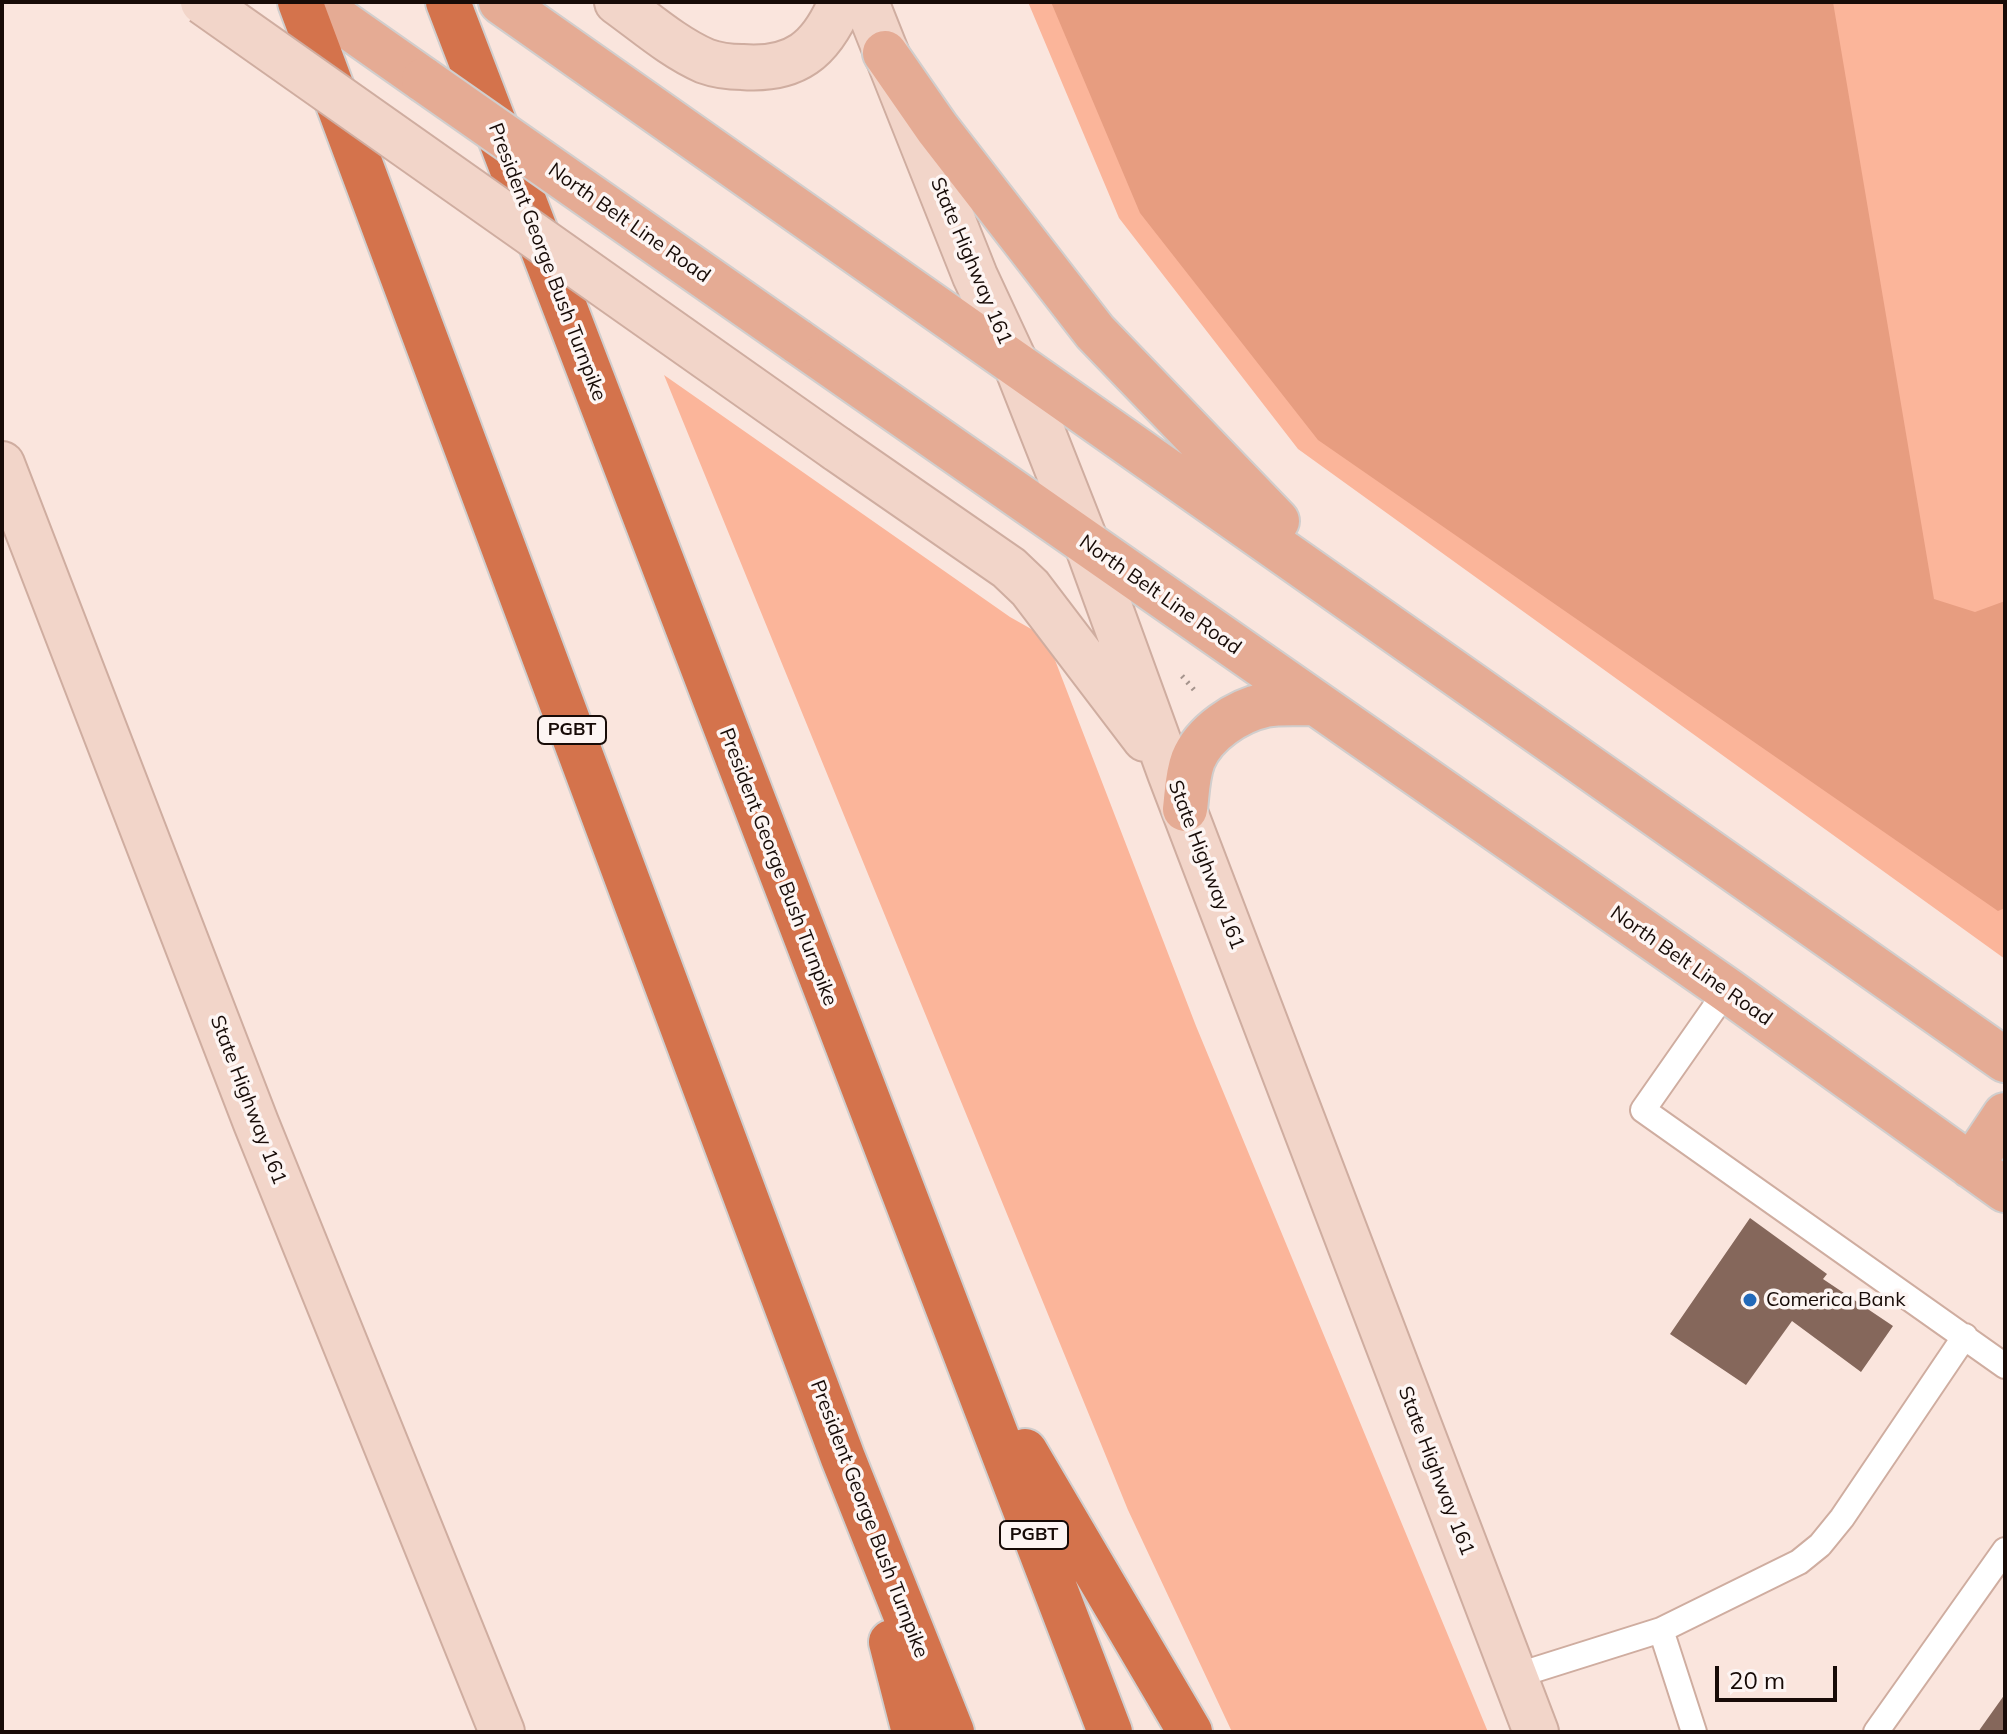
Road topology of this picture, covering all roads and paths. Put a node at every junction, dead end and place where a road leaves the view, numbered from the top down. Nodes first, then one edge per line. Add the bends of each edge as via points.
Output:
1 (203, 2) edge
2 (300, 2) edge
3 (313, 2) edge
4 (448, 2) edge
5 (501, 2) edge
6 (617, 2) edge
7 (841, 2) edge
8 (866, 2) edge
9 (885, 53) junction
10 (1015, 362) junction
11 (5, 480) edge
12 (1086, 542) junction
13 (1351, 598) junction
14 (1315, 703) junction
15 (1178, 791) junction
16 (1727, 990) junction
17 (2005, 1060) edge
18 (2005, 1115) edge
19 (1988, 1178) edge
20 (1965, 1336) junction
21 (958, 1337) junction
22 (2005, 1366) edge
23 (843, 1458) junction
24 (2005, 1550) edge
25 (1661, 1630) junction
26 (1515, 1676) junction
27 (502, 1732) edge
28 (914, 1732) edge
29 (952, 1732) edge
30 (1110, 1732) edge
31 (1190, 1732) edge
32 (1536, 1732) edge
33 (1694, 1732) edge
34 (1876, 1732) edge

1 - 15 main road, bridge via 1009,568 1030,588
2 - 23 highway, President George Bush Turnpike / PGBT
3 - 12 main road, North Belt Line Road, bridge
4 - 21 highway, President George Bush Turnpike / PGBT
5 - 10 main road
6 - 7 main road via 707,62 773,68 793,62 815,45
8 - 9 main road, State Highway 161
9 - 10 main road, State Highway 161
9 - 13 main road via 1095,332
10 - 12 main road, State Highway 161
10 - 13 main road
11 - 27 main road, State Highway 161
12 - 14 main road, North Belt Line Road
12 - 15 main road, State Highway 161
13 - 17 main road
14 - 15 main road via 1265,705 1225,723 1194,757
14 - 16 main road, North Belt Line Road
15 - 26 main road, State Highway 161
16 - 19 main road, North Belt Line Road
16 - 20 lane via 1643,1110
18 - 19 main road
20 - 22 lane
20 - 25 lane via 1820,1545 1799,1562
21 - 30 highway, President George Bush Turnpike / PGBT
21 - 31 highway
23 - 28 highway
23 - 29 highway, President George Bush Turnpike / PGBT
24 - 34 lane
25 - 26 lane
25 - 33 lane
26 - 32 main road, State Highway 161

